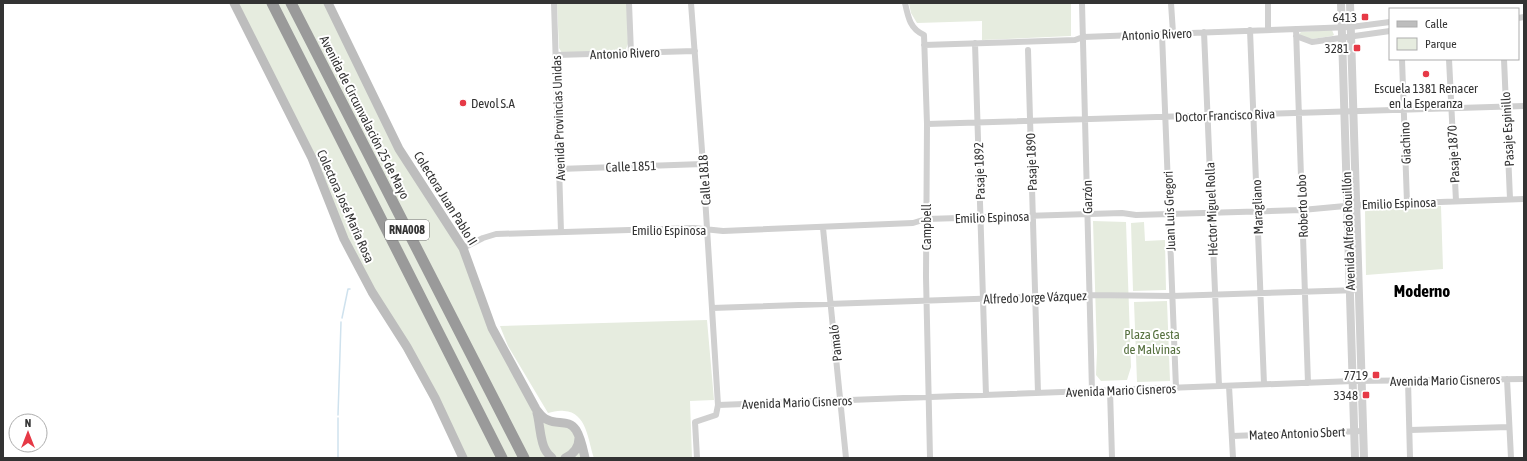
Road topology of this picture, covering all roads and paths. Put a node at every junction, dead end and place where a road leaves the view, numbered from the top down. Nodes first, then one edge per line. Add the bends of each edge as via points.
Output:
1 (234, 3) edge
2 (272, 3) edge
3 (291, 3) edge
4 (328, 3) edge
5 (554, 3) edge
6 (629, 3) edge
7 (691, 3) edge
8 (905, 3) edge
9 (1082, 3) edge
10 (1171, 3) edge
11 (1268, 3) edge
12 (1341, 3) edge
13 (1350, 3) edge
14 (1389, 22) edge
15 (1341, 27) junction
16 (1351, 27) junction
17 (1296, 29) junction
18 (1250, 30) junction
19 (1268, 30) junction
20 (1389, 31) edge
21 (1204, 32) junction
22 (1172, 33) junction
23 (1162, 34) junction
24 (1296, 36) junction
25 (1083, 37) junction
26 (1351, 37) junction
27 (1342, 38) junction
28 (976, 43) junction
29 (924, 45) junction
30 (1028, 50) dead end
31 (695, 51) junction
32 (631, 53) junction
33 (556, 55) junction
34 (1402, 60) edge
35 (1449, 60) edge
36 (1504, 60) edge
37 (1506, 106) junction
38 (1524, 106) edge
39 (1451, 108) junction
40 (1404, 110) junction
41 (1344, 111) junction
42 (1353, 111) junction
43 (1298, 113) junction
44 (1254, 114) junction
45 (1208, 115) junction
46 (1165, 117) junction
47 (1085, 119) junction
48 (1030, 121) junction
49 (978, 122) junction
50 (927, 124) junction
51 (703, 164) junction
52 (559, 169) junction
53 (1510, 199) junction
54 (1524, 199) edge
55 (1456, 201) junction
56 (1407, 203) junction
57 (1356, 205) junction
58 (1347, 206) junction
59 (1302, 210) junction
60 (1257, 212) junction
61 (1212, 213) junction
62 (1087, 214) junction
63 (1169, 215) junction
64 (1033, 216) junction
65 (981, 217) junction
66 (926, 219) junction
67 (823, 228) junction
68 (707, 229) junction
69 (561, 232) junction
70 (463, 248) junction
71 (1350, 290) junction
72 (1359, 290) junction
73 (1304, 292) junction
74 (1260, 293) junction
75 (1215, 294) junction
76 (1089, 295) junction
77 (1172, 296) junction
78 (1035, 297) junction
79 (983, 299) junction
80 (927, 301) junction
81 (831, 304) junction
82 (712, 308) junction
83 (1507, 379) junction
84 (1524, 379) edge
85 (1408, 380) junction
86 (1353, 381) junction
87 (1361, 381) junction
88 (1308, 383) junction
89 (1264, 384) junction
90 (1218, 386) junction
91 (1229, 386) junction
92 (1176, 388) junction
93 (1110, 390) junction
94 (1092, 391) junction
95 (1038, 393) junction
96 (986, 394) junction
97 (929, 397) junction
98 (841, 400) junction
99 (718, 404) junction
100 (536, 409) junction
101 (557, 422) junction
102 (1509, 427) junction
103 (1410, 430) junction
104 (1354, 431) junction
105 (1363, 431) junction
106 (1232, 436) junction
107 (579, 437) junction
108 (542, 438) junction
109 (553, 457) edge
110 (463, 458) edge
111 (502, 458) edge
112 (524, 458) edge
113 (565, 458) edge
114 (585, 458) edge
115 (697, 458) edge
116 (846, 458) edge
117 (930, 458) edge
118 (1112, 458) edge
119 (1233, 458) edge
120 (1355, 458) edge
121 (1364, 458) edge
122 (1410, 458) edge
123 (1511, 458) edge

1 - 110 main road, Colectora José María Rosa via 312,158 344,239 372,292 435,398
2 - 111 highway, RNA008
3 - 112 highway, Avenida de Circunvalación 25 de Mayo / RNA008
4 - 70 main road, Colectora Juan Pablo II via 399,149
5 - 33 street, Avenida Provincias Unidas
6 - 32 street
7 - 31 street, Calle 1818
8 - 29 street, Campbell via 908,19 916,31 924,35
9 - 25 street, Garzón
10 - 22 street
11 - 19 street
12 - 15 street, Avenida Alfredo Rouillón
13 - 16 street, Avenida Alfredo Rouillón
14 - 16 street, Antonio Rivero
15 - 16 street, Antonio Rivero
15 - 17 street, Antonio Rivero
15 - 27 street, Avenida Alfredo Rouillón
16 - 26 street, Avenida Alfredo Rouillón
17 - 19 street, Antonio Rivero
17 - 24 street, Roberto Lobo
18 - 19 street, Antonio Rivero
18 - 21 street, Antonio Rivero
18 - 44 street, Maragliano
20 - 26 street
21 - 22 street, Antonio Rivero
21 - 45 street, Héctor Miguel Rolla
22 - 23 street, Antonio Rivero
23 - 25 street, Antonio Rivero
23 - 46 street, Juan Luis Gregori
24 - 27 street via 1312,42
24 - 43 street, Roberto Lobo
25 - 28 street, Antonio Rivero via 1075,40
25 - 47 street, Garzón
26 - 27 street
26 - 42 street, Avenida Alfredo Rouillón
27 - 41 street, Avenida Alfredo Rouillón
28 - 29 street, Antonio Rivero
28 - 49 street, Pasaje 1892
29 - 50 street, Campbell
30 - 48 street, Pasaje 1890
31 - 32 street, Antonio Rivero
31 - 51 street, Calle 1818
32 - 33 street, Antonio Rivero
33 - 52 street, Avenida Provincias Unidas
34 - 40 street, Giachino
35 - 39 street, Pasaje 1870
36 - 37 street, Pasaje Espinillo
37 - 38 street, Doctor Francisco Riva
37 - 39 street, Doctor Francisco Riva
37 - 53 street, Pasaje Espinillo
39 - 40 street, Doctor Francisco Riva
39 - 55 street, Pasaje 1870
40 - 42 street, Doctor Francisco Riva
40 - 56 street, Giachino
41 - 42 street, Doctor Francisco Riva
41 - 43 street, Doctor Francisco Riva
41 - 58 street, Avenida Alfredo Rouillón
42 - 57 street, Avenida Alfredo Rouillón
43 - 44 street, Doctor Francisco Riva
43 - 59 street, Roberto Lobo
44 - 45 street, Doctor Francisco Riva
44 - 60 street, Maragliano
45 - 46 street, Doctor Francisco Riva
45 - 61 street, Héctor Miguel Rolla
46 - 47 street, Doctor Francisco Riva
46 - 63 street, Juan Luis Gregori
47 - 48 street, Doctor Francisco Riva
47 - 62 street, Garzón
48 - 49 street, Doctor Francisco Riva
48 - 64 street, Pasaje 1890
49 - 50 street, Doctor Francisco Riva
49 - 65 street, Pasaje 1892
50 - 66 street, Campbell
51 - 52 street, Calle 1851
51 - 68 street, Calle 1818
52 - 69 street, Avenida Provincias Unidas
53 - 54 street, Emilio Espinosa
53 - 55 street, Emilio Espinosa
55 - 56 street, Emilio Espinosa
56 - 57 street, Emilio Espinosa
57 - 58 street, Emilio Espinosa
57 - 72 street, Avenida Alfredo Rouillón
58 - 59 street, Emilio Espinosa
58 - 71 street, Avenida Alfredo Rouillón
59 - 60 street, Emilio Espinosa
59 - 73 street, Roberto Lobo
60 - 61 street, Emilio Espinosa
60 - 74 street, Maragliano
61 - 63 street, Emilio Espinosa
61 - 75 street, Héctor Miguel Rolla
62 - 63 street, Emilio Espinosa
62 - 64 street, Emilio Espinosa
62 - 76 street, Garzón
63 - 77 street, Juan Luis Gregori
64 - 65 street, Emilio Espinosa
64 - 78 street, Pasaje 1890
65 - 66 street, Emilio Espinosa
65 - 79 street, Pasaje 1892
66 - 67 street, Emilio Espinosa via 913,223
66 - 80 street, Campbell
67 - 68 street, Emilio Espinosa via 724,231
67 - 81 street, Pamaló
68 - 69 street, Emilio Espinosa
68 - 82 street, Calle 1818
69 - 70 street, Emilio Espinosa via 496,234
70 - 100 main road, Colectora Juan Pablo II via 492,328
71 - 72 street, Alfredo Jorge Vázquez
71 - 73 street, Alfredo Jorge Vázquez
71 - 86 street, Avenida Alfredo Rouillón
72 - 87 street, Avenida Alfredo Rouillón
73 - 74 street, Alfredo Jorge Vázquez
73 - 88 street, Roberto Lobo
74 - 75 street, Alfredo Jorge Vázquez
74 - 89 street, Maragliano
75 - 77 street, Alfredo Jorge Vázquez
75 - 90 street, Héctor Miguel Rolla
76 - 77 street, Alfredo Jorge Vázquez
76 - 78 street, Alfredo Jorge Vázquez
76 - 94 street, Garzón
77 - 92 street, Juan Luis Gregori
78 - 79 street, Alfredo Jorge Vázquez
78 - 95 street, Pasaje 1890
79 - 80 street, Alfredo Jorge Vázquez
79 - 96 street, Pasaje 1892
80 - 81 street, Alfredo Jorge Vázquez
80 - 97 street, Campbell
81 - 82 street, Alfredo Jorge Vázquez
81 - 98 street, Pamaló
82 - 99 street, Calle 1818
83 - 84 street, Avenida Mario Cisneros
83 - 85 street, Avenida Mario Cisneros
83 - 102 street
85 - 87 street, Avenida Mario Cisneros
85 - 103 street
86 - 87 street, Avenida Mario Cisneros
86 - 88 street, Avenida Mario Cisneros
86 - 104 street, Avenida Alfredo Rouillón
87 - 105 street, Avenida Alfredo Rouillón
88 - 89 street, Avenida Mario Cisneros
89 - 91 street, Avenida Mario Cisneros
90 - 91 street, Avenida Mario Cisneros
90 - 92 street, Avenida Mario Cisneros
91 - 106 street
92 - 93 street, Avenida Mario Cisneros
93 - 94 street, Avenida Mario Cisneros
93 - 118 street
94 - 95 street, Avenida Mario Cisneros
95 - 96 street, Avenida Mario Cisneros
96 - 97 street, Avenida Mario Cisneros
97 - 98 street, Avenida Mario Cisneros
97 - 117 street, Campbell
98 - 99 street, Avenida Mario Cisneros
98 - 116 street, Pamaló
99 - 115 street via 716,415 695,422
100 - 101 main road, Colectora Juan Pablo II via 547,420
100 - 108 main road, Colectora Juan Pablo II
101 - 107 main road, Colectora Juan Pablo II via 571,425
101 - 108 main road via 547,427
102 - 103 street
102 - 123 street
103 - 122 street
104 - 105 street, Mateo Antonio Sbert
104 - 106 street, Mateo Antonio Sbert
104 - 120 street, Avenida Alfredo Rouillón
105 - 121 street, Avenida Alfredo Rouillón
106 - 119 street
107 - 113 main road via 576,451
107 - 114 main road, Colectora Juan Pablo II
108 - 109 main road, Colectora Juan Pablo II via 545,450

